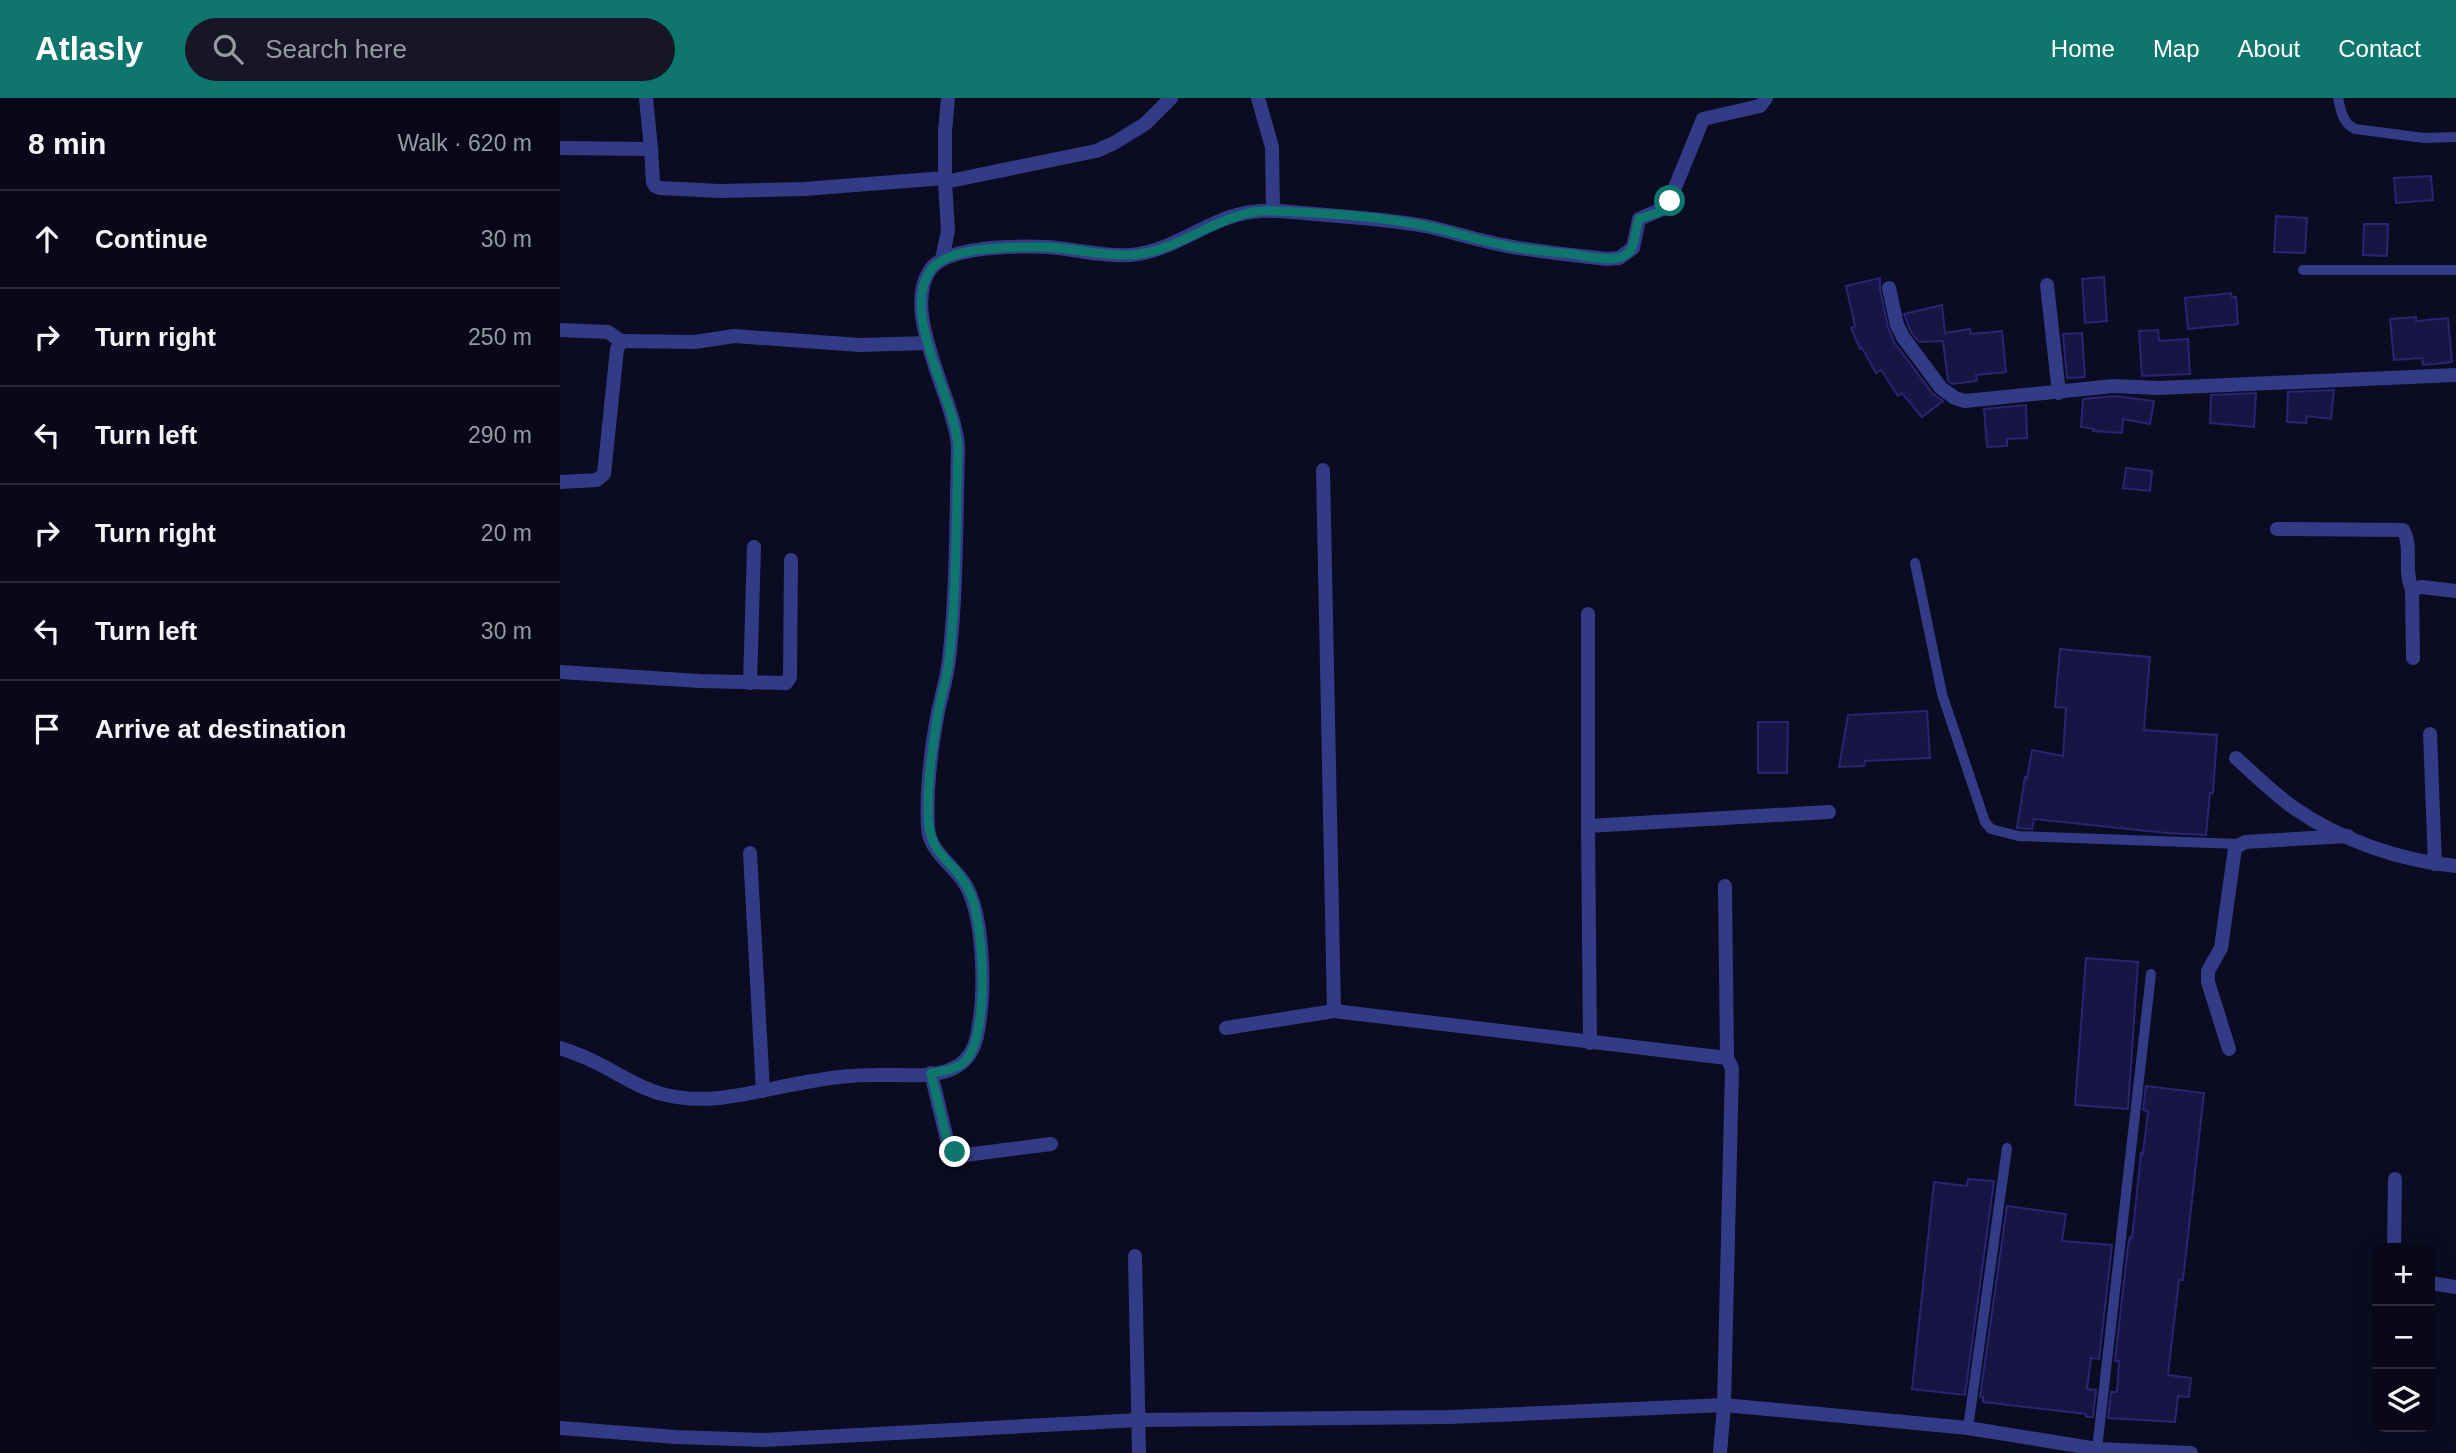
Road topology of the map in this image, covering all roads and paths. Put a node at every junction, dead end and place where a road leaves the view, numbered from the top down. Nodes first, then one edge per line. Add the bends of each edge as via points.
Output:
1 (646, 98) edge
2 (948, 98) edge
3 (1258, 98) edge
4 (1766, 98) edge
5 (2338, 98) edge
6 (1168, 99) edge
7 (2456, 137) edge
8 (560, 148) edge
9 (651, 149) junction
10 (945, 180) junction
11 (1273, 211) junction
12 (942, 259) junction
13 (2303, 270) dead end
14 (2456, 270) edge
15 (2047, 285) dead end
16 (1889, 288) dead end
17 (560, 330) edge
18 (621, 341) junction
19 (928, 343) junction
20 (2456, 375) edge
21 (2059, 393) junction
22 (1323, 470) dead end
23 (560, 482) edge
24 (2277, 529) dead end
25 (754, 547) dead end
26 (791, 560) dead end
27 (1915, 563) dead end
28 (2412, 589) junction
29 (2456, 591) edge
30 (1588, 614) dead end
31 (2413, 658) dead end
32 (560, 672) edge
33 (750, 683) junction
34 (2430, 734) dead end
35 (2236, 758) dead end
36 (1829, 813) dead end
37 (1588, 826) junction
38 (2348, 836) junction
39 (2239, 844) junction
40 (750, 852) dead end
41 (2435, 864) junction
42 (2456, 866) edge
43 (1725, 886) dead end
44 (2151, 974) dead end
45 (1334, 1011) junction
46 (1226, 1028) dead end
47 (1590, 1044) junction
48 (560, 1048) edge
49 (2229, 1049) dead end
50 (1727, 1058) junction
51 (931, 1073) junction
52 (762, 1091) junction
53 (1051, 1144) dead end
54 (2007, 1148) dead end
55 (2395, 1179) dead end
56 (2395, 1243) edge
57 (1135, 1256) dead end
58 (2435, 1284) edge
59 (2456, 1287) edge
60 (1724, 1405) junction
61 (1139, 1420) junction
62 (560, 1428) edge
63 (1968, 1428) junction
64 (764, 1446) edge
65 (2097, 1449) junction
66 (1139, 1453) edge
67 (1720, 1453) edge
68 (2191, 1453) edge

1 - 9 street
2 - 10 street
3 - 11 street via 1272,147
4 - 11 street via 1760,106 1703,118 1667,208 1639,219 1633,248 1619,258 1508,246 1390,220
5 - 7 lane via 2342,117 2355,129 2424,138
6 - 10 street via 1145,124 1096,151
8 - 9 street
9 - 10 street via 653,182 660,188 804,189
10 - 12 street via 948,231
11 - 12 street via 1232,216 1158,250 1130,255 1047,247 958,253
12 - 19 street via 923,283
13 - 14 lane
15 - 21 street
16 - 21 street via 1903,337 1941,388 1955,398
17 - 18 street via 608,332
18 - 19 street via 695,342 734,336 835,344
18 - 23 street via 604,474 597,480
19 - 51 street via 958,448 953,623 929,782 928,831 933,845 972,897 982,969 974,1048 953,1069
20 - 21 street via 2113,386
22 - 45 street
24 - 28 street via 2403,530
25 - 33 street
26 - 33 street via 789,681
27 - 39 lane via 1942,694 1991,830 2018,836
28 - 29 street
28 - 31 street
30 - 37 street
32 - 33 street
34 - 41 street
35 - 38 street via 2295,809
36 - 37 street
37 - 47 street
38 - 39 street
38 - 41 street via 2392,855
39 - 49 street via 2221,948 2208,971
40 - 52 street
41 - 42 street
43 - 50 street
44 - 65 lane
45 - 46 street
45 - 47 street
47 - 50 street
48 - 52 street via 667,1096 708,1099
50 - 60 street via 1732,1068
51 - 52 street via 813,1080
51 - 53 street via 948,1144 955,1152 965,1155
54 - 63 lane
55 - 56 street
57 - 61 street
58 - 59 street
60 - 61 street via 1449,1417
60 - 63 street
60 - 67 street
61 - 64 street
61 - 66 street
62 - 64 street
63 - 65 street
65 - 68 street

